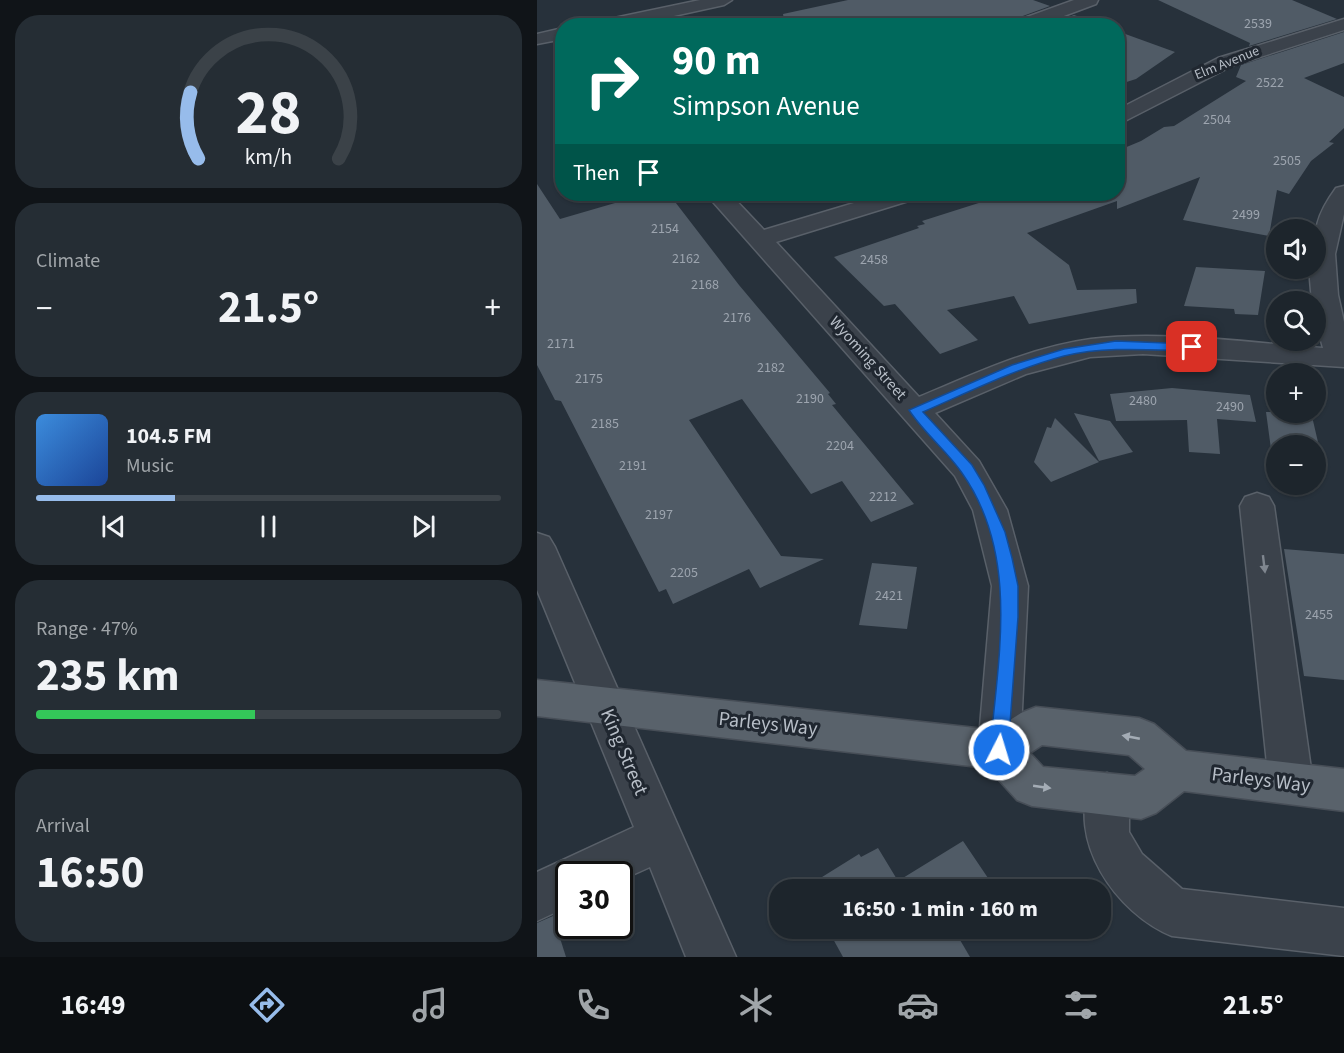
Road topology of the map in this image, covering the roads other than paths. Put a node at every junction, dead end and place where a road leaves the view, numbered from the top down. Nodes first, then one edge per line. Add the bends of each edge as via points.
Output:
1 (723, 0) edge
2 (1090, 0) edge
3 (661, 18) edge
4 (1041, 18) edge
5 (1344, 24) edge
6 (555, 35) edge
7 (537, 39) edge
8 (1125, 114) edge
9 (1344, 193) edge
10 (725, 201) edge
11 (884, 201) edge
12 (760, 239) junction
13 (1342, 358) edge
14 (915, 410) junction
15 (1257, 506) dead end
16 (537, 547) edge
17 (537, 698) edge
18 (604, 706) junction
19 (999, 750) junction
20 (1177, 770) junction
21 (1291, 783) junction
22 (1344, 789) edge
23 (1107, 794) junction
24 (661, 838) junction
25 (611, 861) edge
26 (555, 888) edge
27 (537, 897) edge
28 (1344, 932) edge
29 (711, 957) edge

1 - 3 street
2 - 4 street
5 - 8 street, Elm Avenue via 1225,62
6 - 7 street
9 - 13 street via 1329,219 1321,255 1324,301
10 - 12 street, Wyoming Street
11 - 12 street
12 - 14 street, Wyoming Street
13 - 14 street via 1162,345 1090,348 1024,364
14 - 19 street, Wyoming Street via 967,469 994,521 1004,558 1010,586 1010,617
15 -> 21 street
16 - 18 street, King Street
17 - 18 main road, Parleys Way
18 - 19 main road, Parleys Way
18 - 24 street, King Street
20 -> 19 main road via 1139,737 1036,726
19 -> 23 main road via 1032,786
20 - 21 main road, Parleys Way
20 - 23 main road via 1141,798
21 - 22 main road, Parleys Way
23 - 28 street via 1107,836 1126,870 1172,912
24 - 25 street
24 - 29 street, King Street
26 - 27 street

